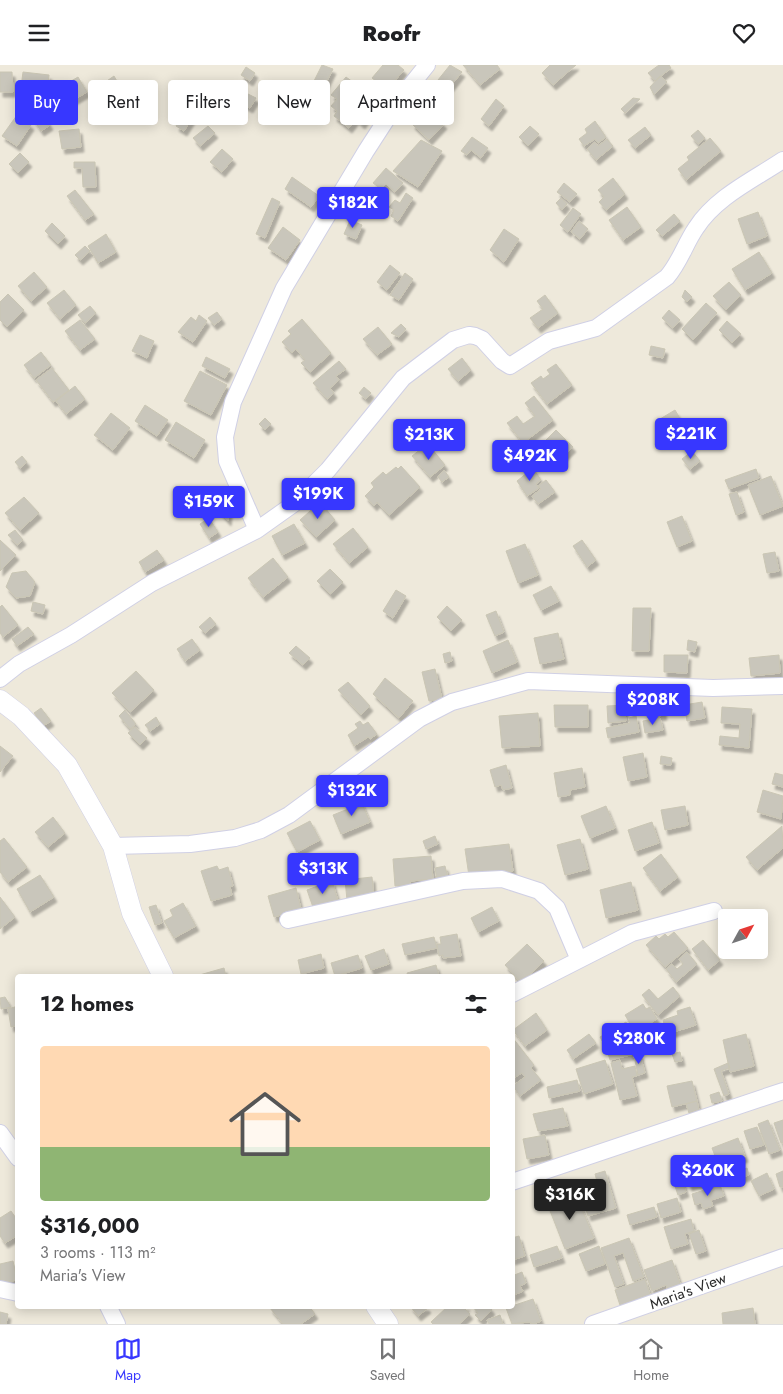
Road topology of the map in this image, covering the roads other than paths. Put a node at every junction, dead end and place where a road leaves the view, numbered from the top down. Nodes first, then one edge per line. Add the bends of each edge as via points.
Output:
1 (427, 65) edge
2 (783, 160) edge
3 (257, 530) junction
4 (0, 679) edge
5 (783, 686) edge
6 (0, 699) edge
7 (113, 846) junction
8 (714, 911) dead end
9 (288, 920) dead end
10 (579, 960) junction
11 (161, 974) edge
12 (515, 992) edge
13 (783, 1091) edge
14 (0, 1133) edge
15 (15, 1154) edge
16 (515, 1181) edge
17 (783, 1257) edge
18 (0, 1289) edge
19 (15, 1292) edge
20 (110, 1309) edge
21 (378, 1309) edge
22 (117, 1324) edge
23 (388, 1324) edge
24 (593, 1324) edge

1 - 3 street via 371,144 284,288 233,402 225,437 227,461
2 - 3 street via 719,202 696,227 667,277 596,328 549,341 510,365 502,361 482,339 469,335 453,340 403,378 328,470 295,503
3 - 4 street via 152,583
5 - 7 street via 713,688 528,681 452,702 419,719 289,815 261,829 235,838 190,844
6 - 7 street via 21,716 67,765
7 - 11 street via 132,913
8 - 10 street via 632,933
9 - 10 street via 463,881 502,879 539,891 557,908
10 - 12 street
13 - 16 street
14 - 15 street
17 - 24 street, Maria's View
18 - 19 street
20 - 22 street
21 - 23 street

